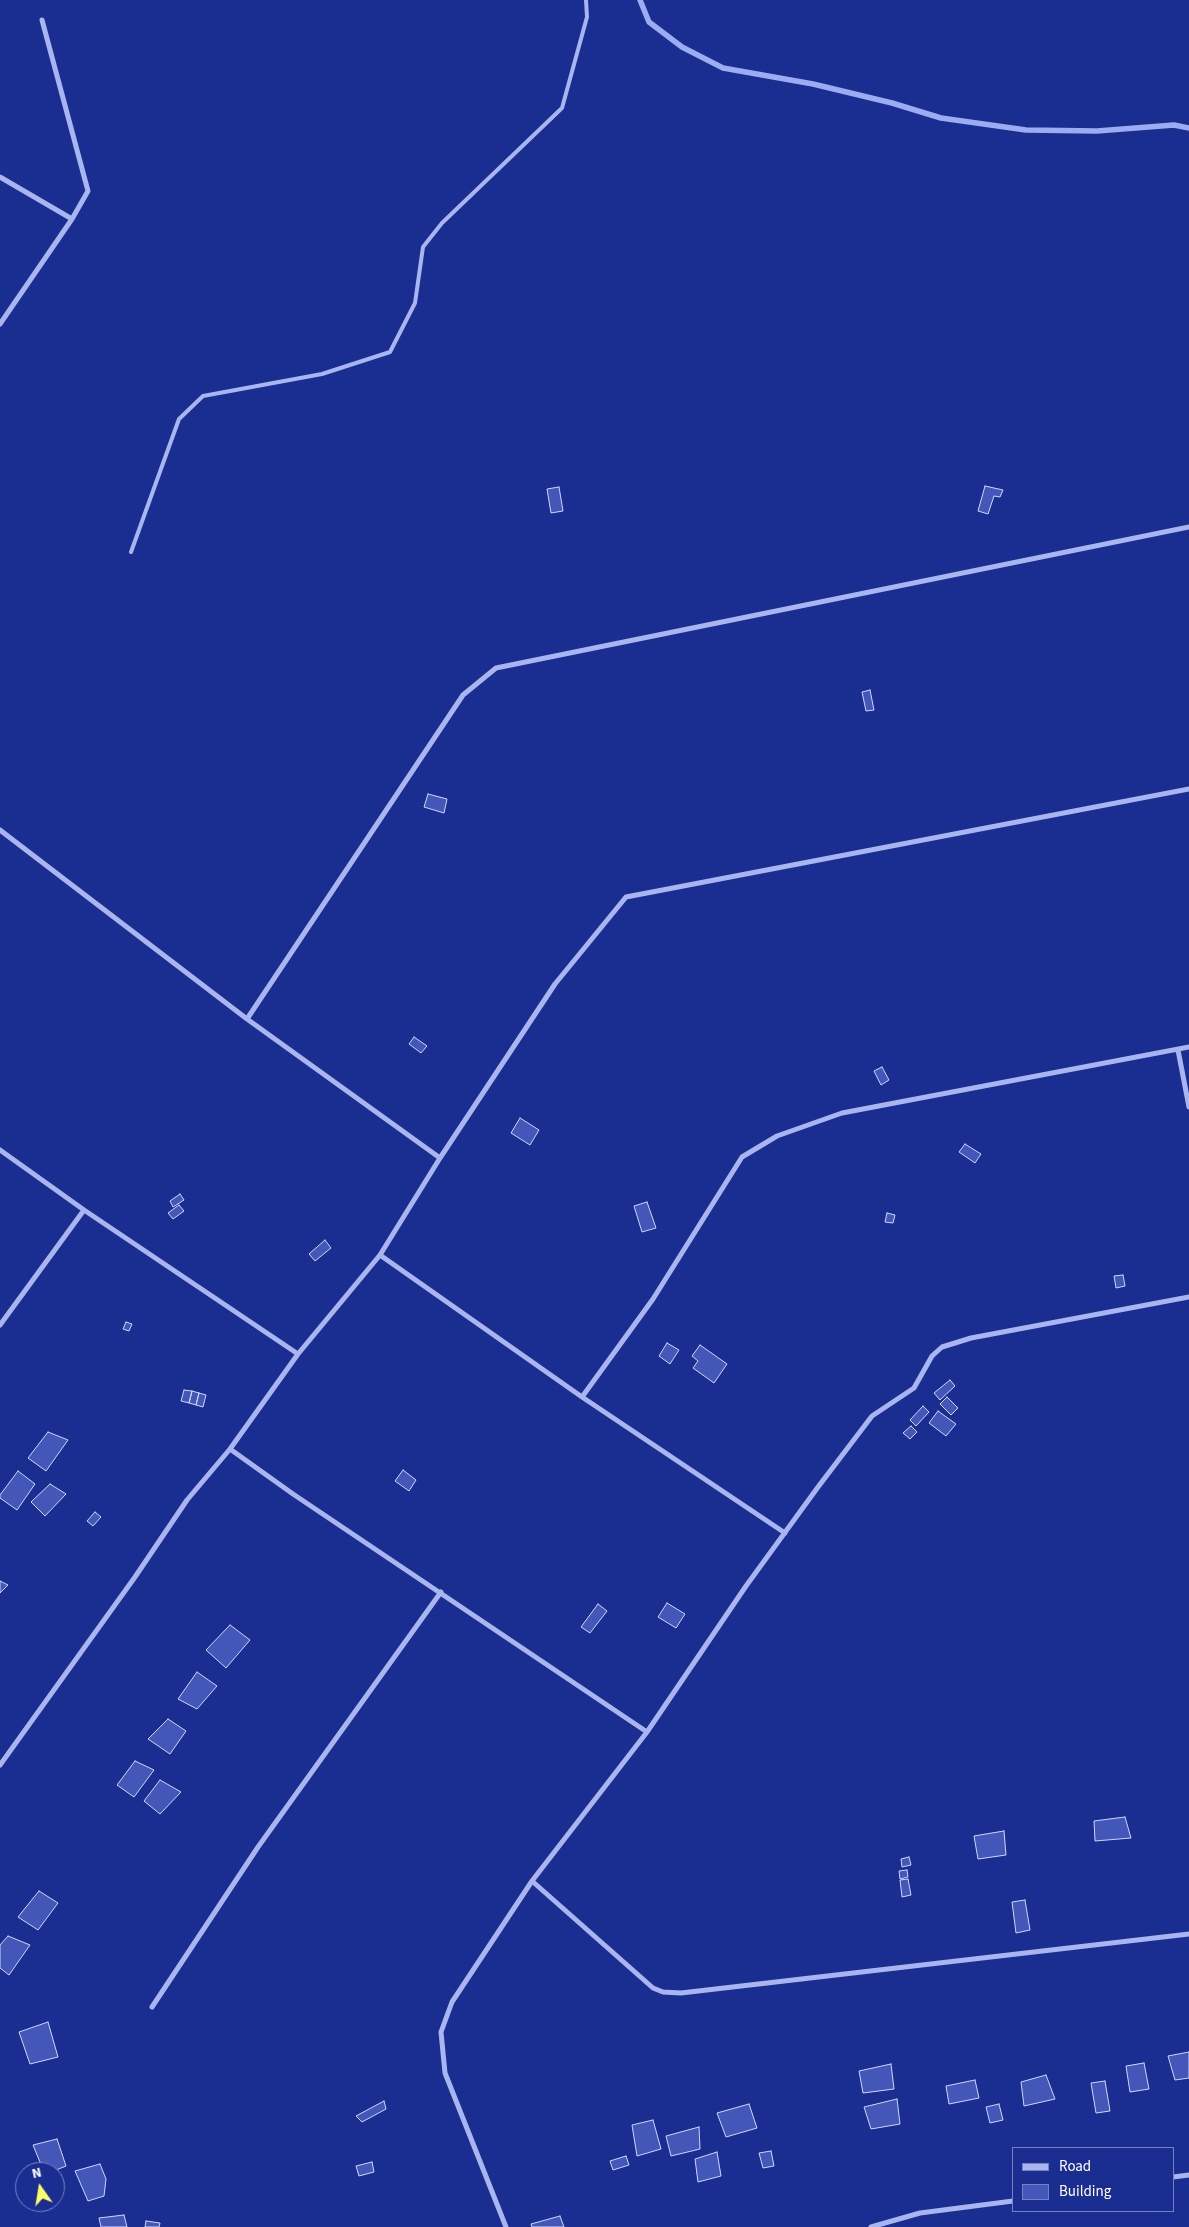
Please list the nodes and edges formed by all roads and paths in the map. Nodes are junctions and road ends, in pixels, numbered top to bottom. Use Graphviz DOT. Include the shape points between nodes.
graph roads {
  1 [pos="586,0"];
  2 [pos="42,20"];
  3 [pos="0,177"];
  4 [pos="72,219"];
  5 [pos="0,324"];
  6 [pos="1189,527"];
  7 [pos="131,552"];
  8 [pos="1189,789"];
  9 [pos="0,830"];
  10 [pos="247,1019"];
  11 [pos="1189,1047"];
  12 [pos="1178,1050"];
  13 [pos="1189,1107"];
  14 [pos="0,1150"];
  15 [pos="440,1158"];
  16 [pos="84,1210"];
  17 [pos="380,1255"];
  18 [pos="1189,1297"];
  19 [pos="0,1325"];
  20 [pos="298,1354"];
  21 [pos="582,1397"];
  22 [pos="230,1449"];
  23 [pos="785,1533"];
  24 [pos="441,1592"];
  25 [pos="648,1732"];
  26 [pos="0,1765"];
  27 [pos="532,1881"];
  28 [pos="1189,1934"];
  29 [pos="152,2007"];
  30 [pos="1189,2175"];
  31 [pos="1174,2177"];
  32 [pos="1012,2200"];
  33 [pos="506,2227"];
  34 [pos="871,2227"];
  1 -- 7 [label="lane" via="587,17 562,108 442,223 423,247 415,303 390,352 322,374 203,396 179,419"];
  2 -- 4 [label="street" via="88,191"];
  3 -- 4 [label="street"];
  4 -- 5 [label="street"];
  6 -- 10 [label="street" via="496,668 463,695"];
  8 -- 15 [label="street" via="626,897 555,984"];
  9 -- 10 [label="street"];
  10 -- 15 [label="street"];
  11 -- 12 [label="street"];
  12 -- 13 [label="street"];
  12 -- 21 [label="street" via="842,1113 777,1136 742,1157 653,1299"];
  14 -- 16 [label="street"];
  15 -- 17 [label="street"];
  16 -- 19 [label="street"];
  16 -- 20 [label="street"];
  17 -- 20 [label="street"];
  17 -- 21 [label="street"];
  18 -- 23 [label="street" via="971,1338 942,1347 932,1356 914,1388 872,1416"];
  20 -- 22 [label="street"];
  21 -- 23 [label="street"];
  22 -- 24 [label="street"];
  22 -- 26 [label="street" via="187,1500"];
  23 -- 25 [label="street"];
  24 -- 25 [label="street"];
  24 -- 29 [label="street" via="258,1847"];
  25 -- 27 [label="street"];
  27 -- 28 [label="street" via="653,1988 663,1992 681,1993"];
  27 -- 33 [label="street" via="452,2002 441,2032 445,2073"];
  30 -- 31 [label="street"];
  32 -- 34 [label="street" via="920,2213"];
}
